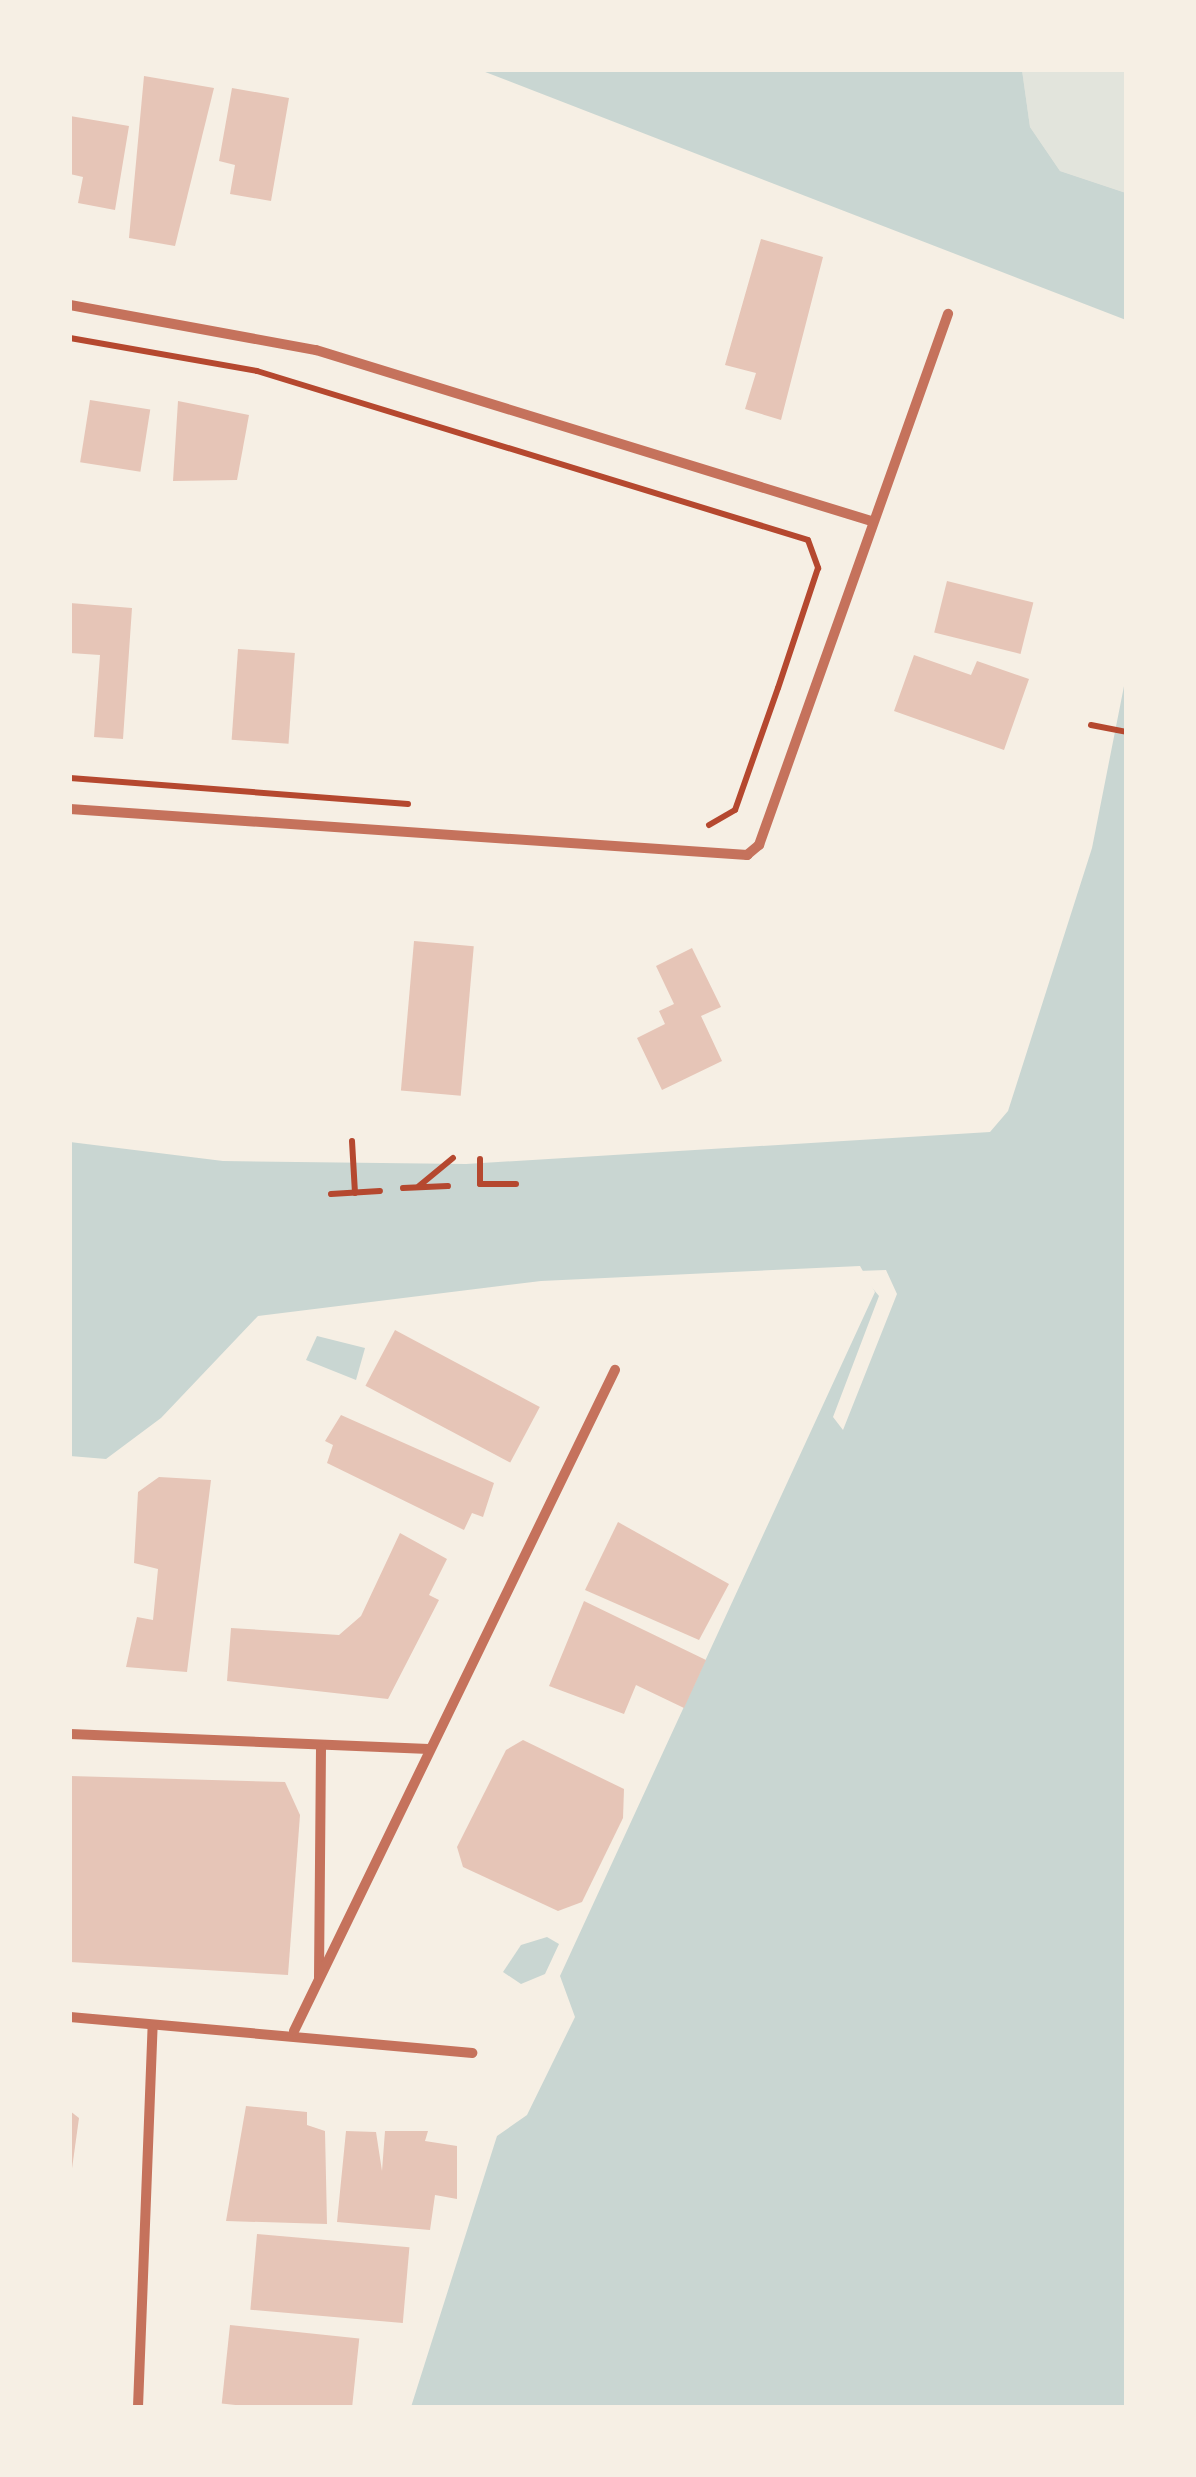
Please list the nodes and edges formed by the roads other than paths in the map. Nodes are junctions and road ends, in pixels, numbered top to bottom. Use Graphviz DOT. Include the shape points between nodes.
graph roads {
  1 [pos="70,305"];
  2 [pos="948,314"];
  3 [pos="872,521"];
  4 [pos="70,809"];
  5 [pos="615,1370"];
  6 [pos="70,1734"];
  7 [pos="320,1748"];
  8 [pos="429,1749"];
  9 [pos="319,1982"];
  10 [pos="70,2018"];
  11 [pos="152,2026"];
  12 [pos="294,2031"];
  13 [pos="472,2053"];
  14 [pos="138,2407"];
  1 -- 3 [label="street" via="316,350"];
  2 -- 3 [label="street"];
  3 -- 4 [label="street" via="759,845 747,855"];
  5 -- 8 [label="street"];
  6 -- 7 [label="street"];
  7 -- 8 [label="street"];
  7 -- 9 [label="street"];
  8 -- 9 [label="street"];
  9 -- 12 [label="street"];
  10 -- 11 [label="street"];
  11 -- 12 [label="street"];
  11 -- 14 [label="street"];
  12 -- 13 [label="street"];
}
